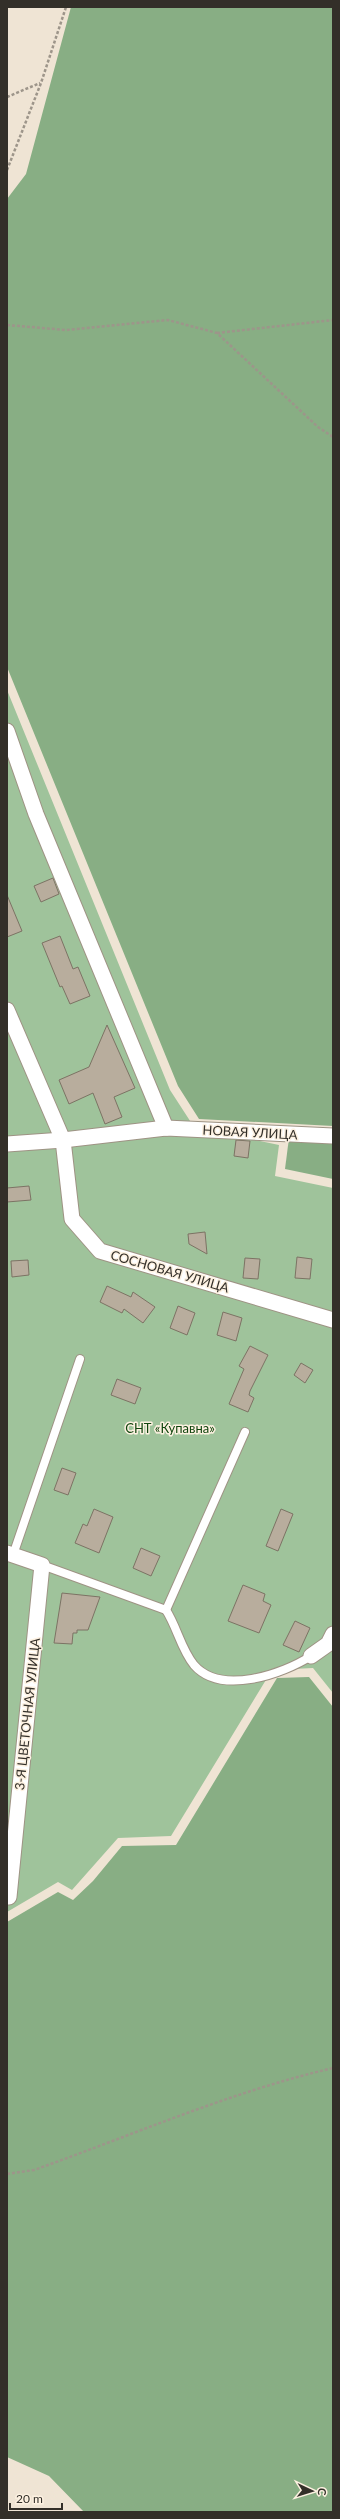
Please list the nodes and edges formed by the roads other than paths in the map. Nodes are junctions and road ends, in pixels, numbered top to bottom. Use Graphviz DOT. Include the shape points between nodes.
graph roads {
  1 [pos="7,731"];
  2 [pos="7,1010"];
  3 [pos="166,1128"];
  4 [pos="333,1136"];
  5 [pos="64,1140"];
  6 [pos="7,1144"];
  7 [pos="333,1320"];
  8 [pos="80,1359"];
  9 [pos="245,1432"];
  10 [pos="10,1554"];
  11 [pos="42,1565"];
  12 [pos="166,1610"];
  13 [pos="333,1634"];
  14 [pos="311,1656"];
  15 [pos="7,1897"];
  1 -- 3 [label="street" via="36,814"];
  2 -- 5 [label="street, СОСНОВАЯ УЛИЦА"];
  3 -- 4 [label="street, НОВАЯ УЛИЦА"];
  3 -- 5 [label="street, НОВАЯ УЛИЦА"];
  5 -- 6 [label="street, НОВАЯ УЛИЦА"];
  5 -- 7 [label="street, СОСНОВАЯ УЛИЦА" via="72,1219 100,1251"];
  8 -- 10 [label="lane"];
  9 -- 12 [label="lane"];
  10 -- 11 [label="street"];
  11 -- 12 [label="lane"];
  11 -- 15 [label="street, 3-Я ЦВЕТОЧНАЯ УЛИЦА"];
  12 -- 14 [label="lane" via="194,1665 205,1674 225,1680 265,1677"];
  13 -- 14 [label="street" via="328,1644"];
}
